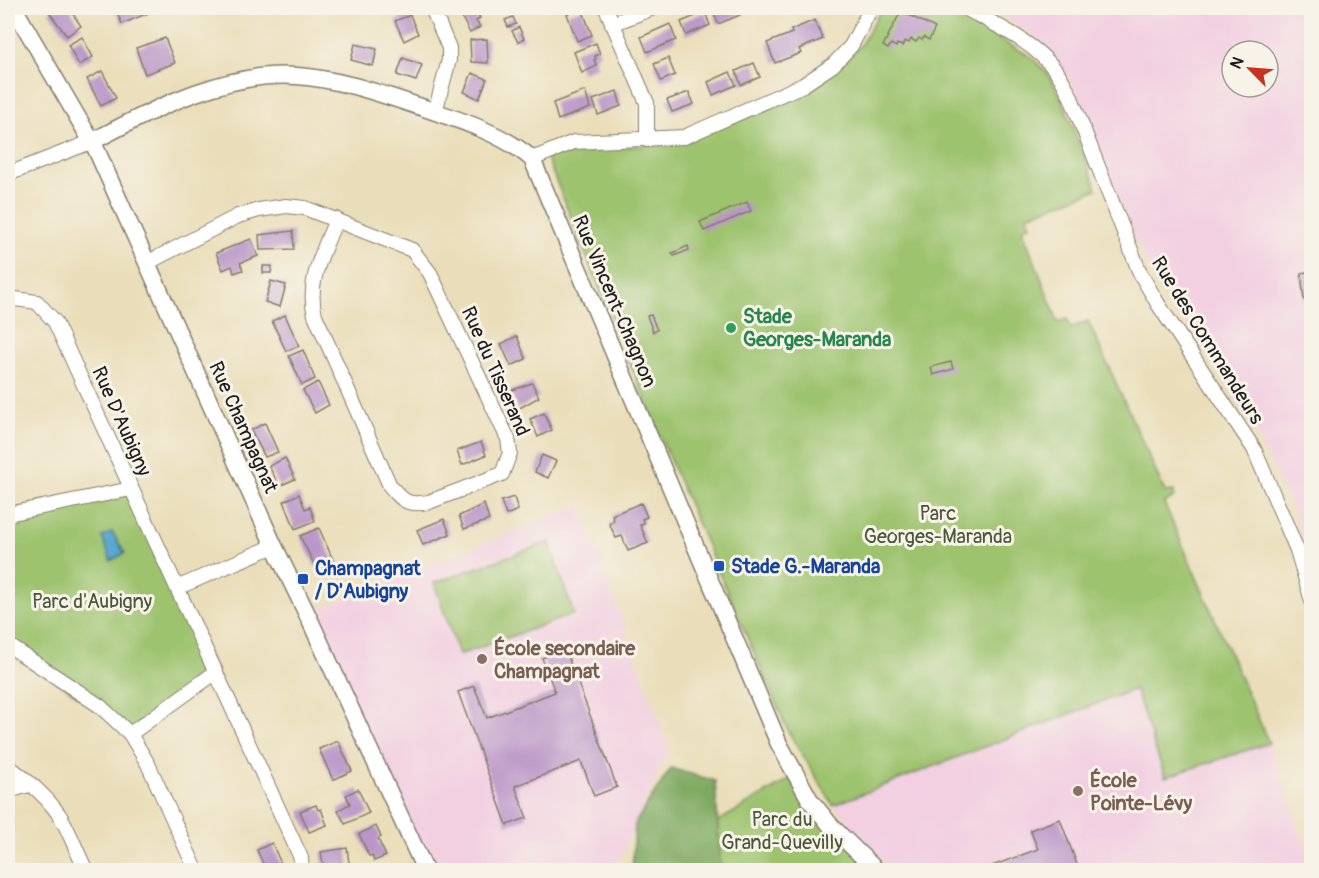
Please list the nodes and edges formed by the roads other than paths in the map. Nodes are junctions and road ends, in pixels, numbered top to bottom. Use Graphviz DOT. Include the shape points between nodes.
graph roads {
  1 [pos="14,8"];
  2 [pos="432,8"];
  3 [pos="606,8"];
  4 [pos="653,8"];
  5 [pos="871,8"];
  6 [pos="965,8"];
  7 [pos="612,24"];
  8 [pos="435,112"];
  9 [pos="647,140"];
  10 [pos="91,141"];
  11 [pos="532,159"];
  12 [pos="8,174"];
  13 [pos="336,219"];
  14 [pos="147,263"];
  15 [pos="8,302"];
  16 [pos="131,489"];
  17 [pos="8,514"];
  18 [pos="274,546"];
  19 [pos="178,587"];
  20 [pos="1311,601"];
  21 [pos="8,646"];
  22 [pos="216,672"];
  23 [pos="130,734"];
  24 [pos="8,766"];
  25 [pos="29,785"];
  26 [pos="8,791"];
  27 [pos="86,870"];
  28 [pos="196,870"];
  29 [pos="302,870"];
  30 [pos="424,870"];
  31 [pos="876,870"];
  1 -- 10 [label="street, Rue Champagnat"];
  2 -- 8 [label="street" via="449,48"];
  3 -- 7 [label="street"];
  4 -- 7 [label="street"];
  5 -- 9 [label="street" via="851,46 833,65 803,85 684,137"];
  6 -- 20 [label="street, Rue des Commandeurs" via="1011,33 1056,71 1070,96 1140,273 1254,448 1297,550"];
  7 -- 9 [label="street" via="646,103"];
  8 -- 10 [label="street" via="327,80 271,76 197,92"];
  8 -- 11 [label="street" via="513,144"];
  9 -- 11 [label="street" via="574,142"];
  10 -- 12 [label="street"];
  10 -- 14 [label="street, Rue Champagnat"];
  11 -- 31 [label="street, Rue Vincent-Chagnon" via="779,744 810,800"];
  13 -- 13 [label="street, Rue du Tisserand" via="313,280 310,299 390,486 406,503 417,504 502,474 510,453 508,439 430,273 412,250"];
  13 -- 14 [label="street, Rue du Tisserand" via="305,208 260,210 238,216"];
  14 -- 18 [label="street, Rue Champagnat"];
  15 -- 16 [label="street, Rue D'Aubigny" via="37,302 56,322"];
  16 -- 17 [label="street"];
  16 -- 19 [label="street, Rue D'Aubigny"];
  18 -- 19 [label="street"];
  18 -- 30 [label="street, Rue Champagnat"];
  19 -- 22 [label="street, Rue D'Aubigny"];
  21 -- 23 [label="street" via="100,706"];
  22 -- 23 [label="street"];
  22 -- 29 [label="street, Rue D'Aubigny" via="301,858"];
  23 -- 28 [label="street" via="148,764"];
  24 -- 25 [label="street"];
  25 -- 26 [label="street"];
  25 -- 27 [label="street" via="44,796 63,821"];
}
